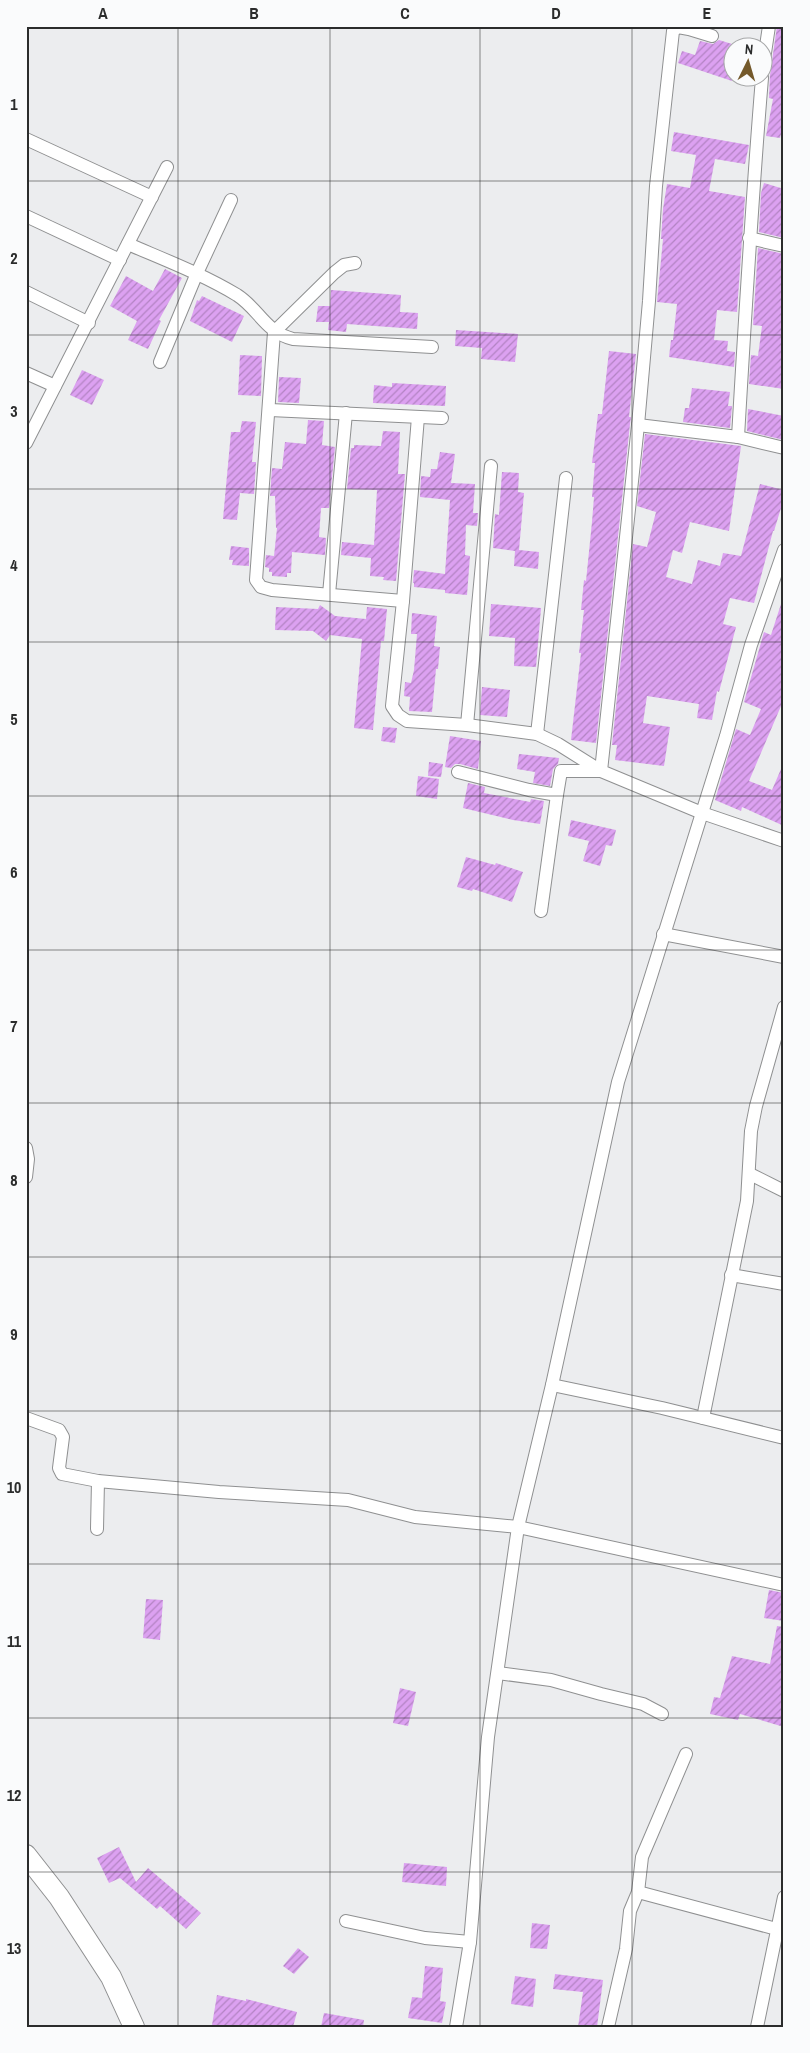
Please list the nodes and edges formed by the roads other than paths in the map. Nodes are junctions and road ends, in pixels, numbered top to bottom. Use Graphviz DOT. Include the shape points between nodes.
graph roads {
  1 [pos="712,36"];
  2 [pos="761,88"];
  3 [pos="26,138"];
  4 [pos="167,167"];
  5 [pos="152,197"];
  6 [pos="231,200"];
  7 [pos="26,216"];
  8 [pos="749,238"];
  9 [pos="128,244"];
  10 [pos="784,246"];
  11 [pos="120,260"];
  12 [pos="355,263"];
  13 [pos="197,273"];
  14 [pos="26,292"];
  15 [pos="89,323"];
  16 [pos="271,329"];
  17 [pos="432,347"];
  18 [pos="160,362"];
  19 [pos="26,373"];
  20 [pos="55,386"];
  21 [pos="270,410"];
  22 [pos="346,413"];
  23 [pos="418,417"];
  24 [pos="442,418"];
  25 [pos="638,425"];
  26 [pos="738,438"];
  27 [pos="26,443"];
  28 [pos="784,448"];
  29 [pos="491,466"];
  30 [pos="566,478"];
  31 [pos="784,550"];
  32 [pos="329,594"];
  33 [pos="403,600"];
  34 [pos="467,725"];
  35 [pos="537,734"];
  36 [pos="601,771"];
  37 [pos="458,772"];
  38 [pos="557,795"];
  39 [pos="702,813"];
  40 [pos="784,841"];
  41 [pos="540,911"];
  42 [pos="663,934"];
  43 [pos="784,956"];
  44 [pos="784,1007"];
  45 [pos="778,1051"];
  46 [pos="26,1148"];
  47 [pos="750,1174"];
  48 [pos="26,1177"];
  49 [pos="784,1191"];
  50 [pos="731,1275"];
  51 [pos="784,1284"];
  52 [pos="552,1386"];
  53 [pos="26,1418"];
  54 [pos="702,1418"];
  55 [pos="784,1438"];
  56 [pos="98,1480"];
  57 [pos="518,1527"];
  58 [pos="97,1530"];
  59 [pos="784,1585"];
  60 [pos="498,1673"];
  61 [pos="662,1714"];
  62 [pos="686,1754"];
  63 [pos="26,1856"];
  64 [pos="638,1892"];
  65 [pos="784,1897"];
  66 [pos="346,1921"];
  67 [pos="781,1930"];
  68 [pos="470,1942"];
  69 [pos="134,2027"];
  70 [pos="456,2027"];
  71 [pos="608,2027"];
  72 [pos="757,2027"];
  1 -- 25 [label="street" via="689,28 678,27 673,31 656,186"];
  2 -- 8 [label="street"];
  3 -- 5 [label="street"];
  4 -- 5 [label="street"];
  5 -- 9 [label="street"];
  6 -- 13 [label="street"];
  7 -- 11 [label="street"];
  8 -- 10 [label="street"];
  8 -- 26 [label="street"];
  9 -- 11 [label="street"];
  9 -- 13 [label="street"];
  11 -- 15 [label="street"];
  12 -- 16 [label="street" via="334,272"];
  13 -- 16 [label="street" via="239,296"];
  13 -- 18 [label="street"];
  14 -- 15 [label="street"];
  15 -- 20 [label="street"];
  16 -- 17 [label="street" via="293,339"];
  16 -- 21 [label="street"];
  19 -- 20 [label="street"];
  20 -- 27 [label="street"];
  21 -- 22 [label="street"];
  21 -- 32 [label="street" via="256,580 261,587 272,590"];
  22 -- 23 [label="street"];
  22 -- 32 [label="street"];
  23 -- 24 [label="street"];
  23 -- 33 [label="street"];
  25 -- 26 [label="street"];
  25 -- 36 [label="street"];
  26 -- 28 [label="street"];
  29 -- 34 [label="street"];
  30 -- 35 [label="street"];
  31 -- 39 [label="street" via="751,645"];
  32 -- 33 [label="street"];
  33 -- 34 [label="street" via="392,706 398,716 407,721"];
  34 -- 35 [label="street"];
  35 -- 36 [label="street"];
  36 -- 38 [label="street" via="561,770"];
  36 -- 39 [label="street"];
  37 -- 38 [label="street"];
  38 -- 41 [label="street"];
  39 -- 40 [label="street"];
  39 -- 42 [label="street"];
  42 -- 43 [label="street"];
  42 -- 52 [label="street" via="618,1082"];
  44 -- 45 [label="street"];
  45 -- 47 [label="street" via="756,1106 751,1131"];
  46 -- 48 [label="street"];
  47 -- 49 [label="street"];
  47 -- 50 [label="street"];
  50 -- 51 [label="street"];
  50 -- 54 [label="street"];
  52 -- 54 [label="street"];
  52 -- 57 [label="street"];
  53 -- 56 [label="street" via="61,1433 59,1468 62,1474"];
  54 -- 55 [label="street"];
  56 -- 57 [label="street" via="348,1500 416,1517"];
  56 -- 58 [label="street"];
  57 -- 59 [label="street"];
  57 -- 60 [label="street"];
  60 -- 61 [label="street" via="559,1682 643,1704"];
  60 -- 68 [label="street" via="488,1737"];
  62 -- 64 [label="street" via="642,1857"];
  63 -- 69 [label="main road" via="59,1897 110,1977"];
  64 -- 67 [label="street"];
  64 -- 71 [label="street" via="630,1911 626,1949"];
  65 -- 67 [label="street"];
  66 -- 68 [label="street" via="425,1938"];
  67 -- 72 [label="street"];
  68 -- 70 [label="street"];
}
